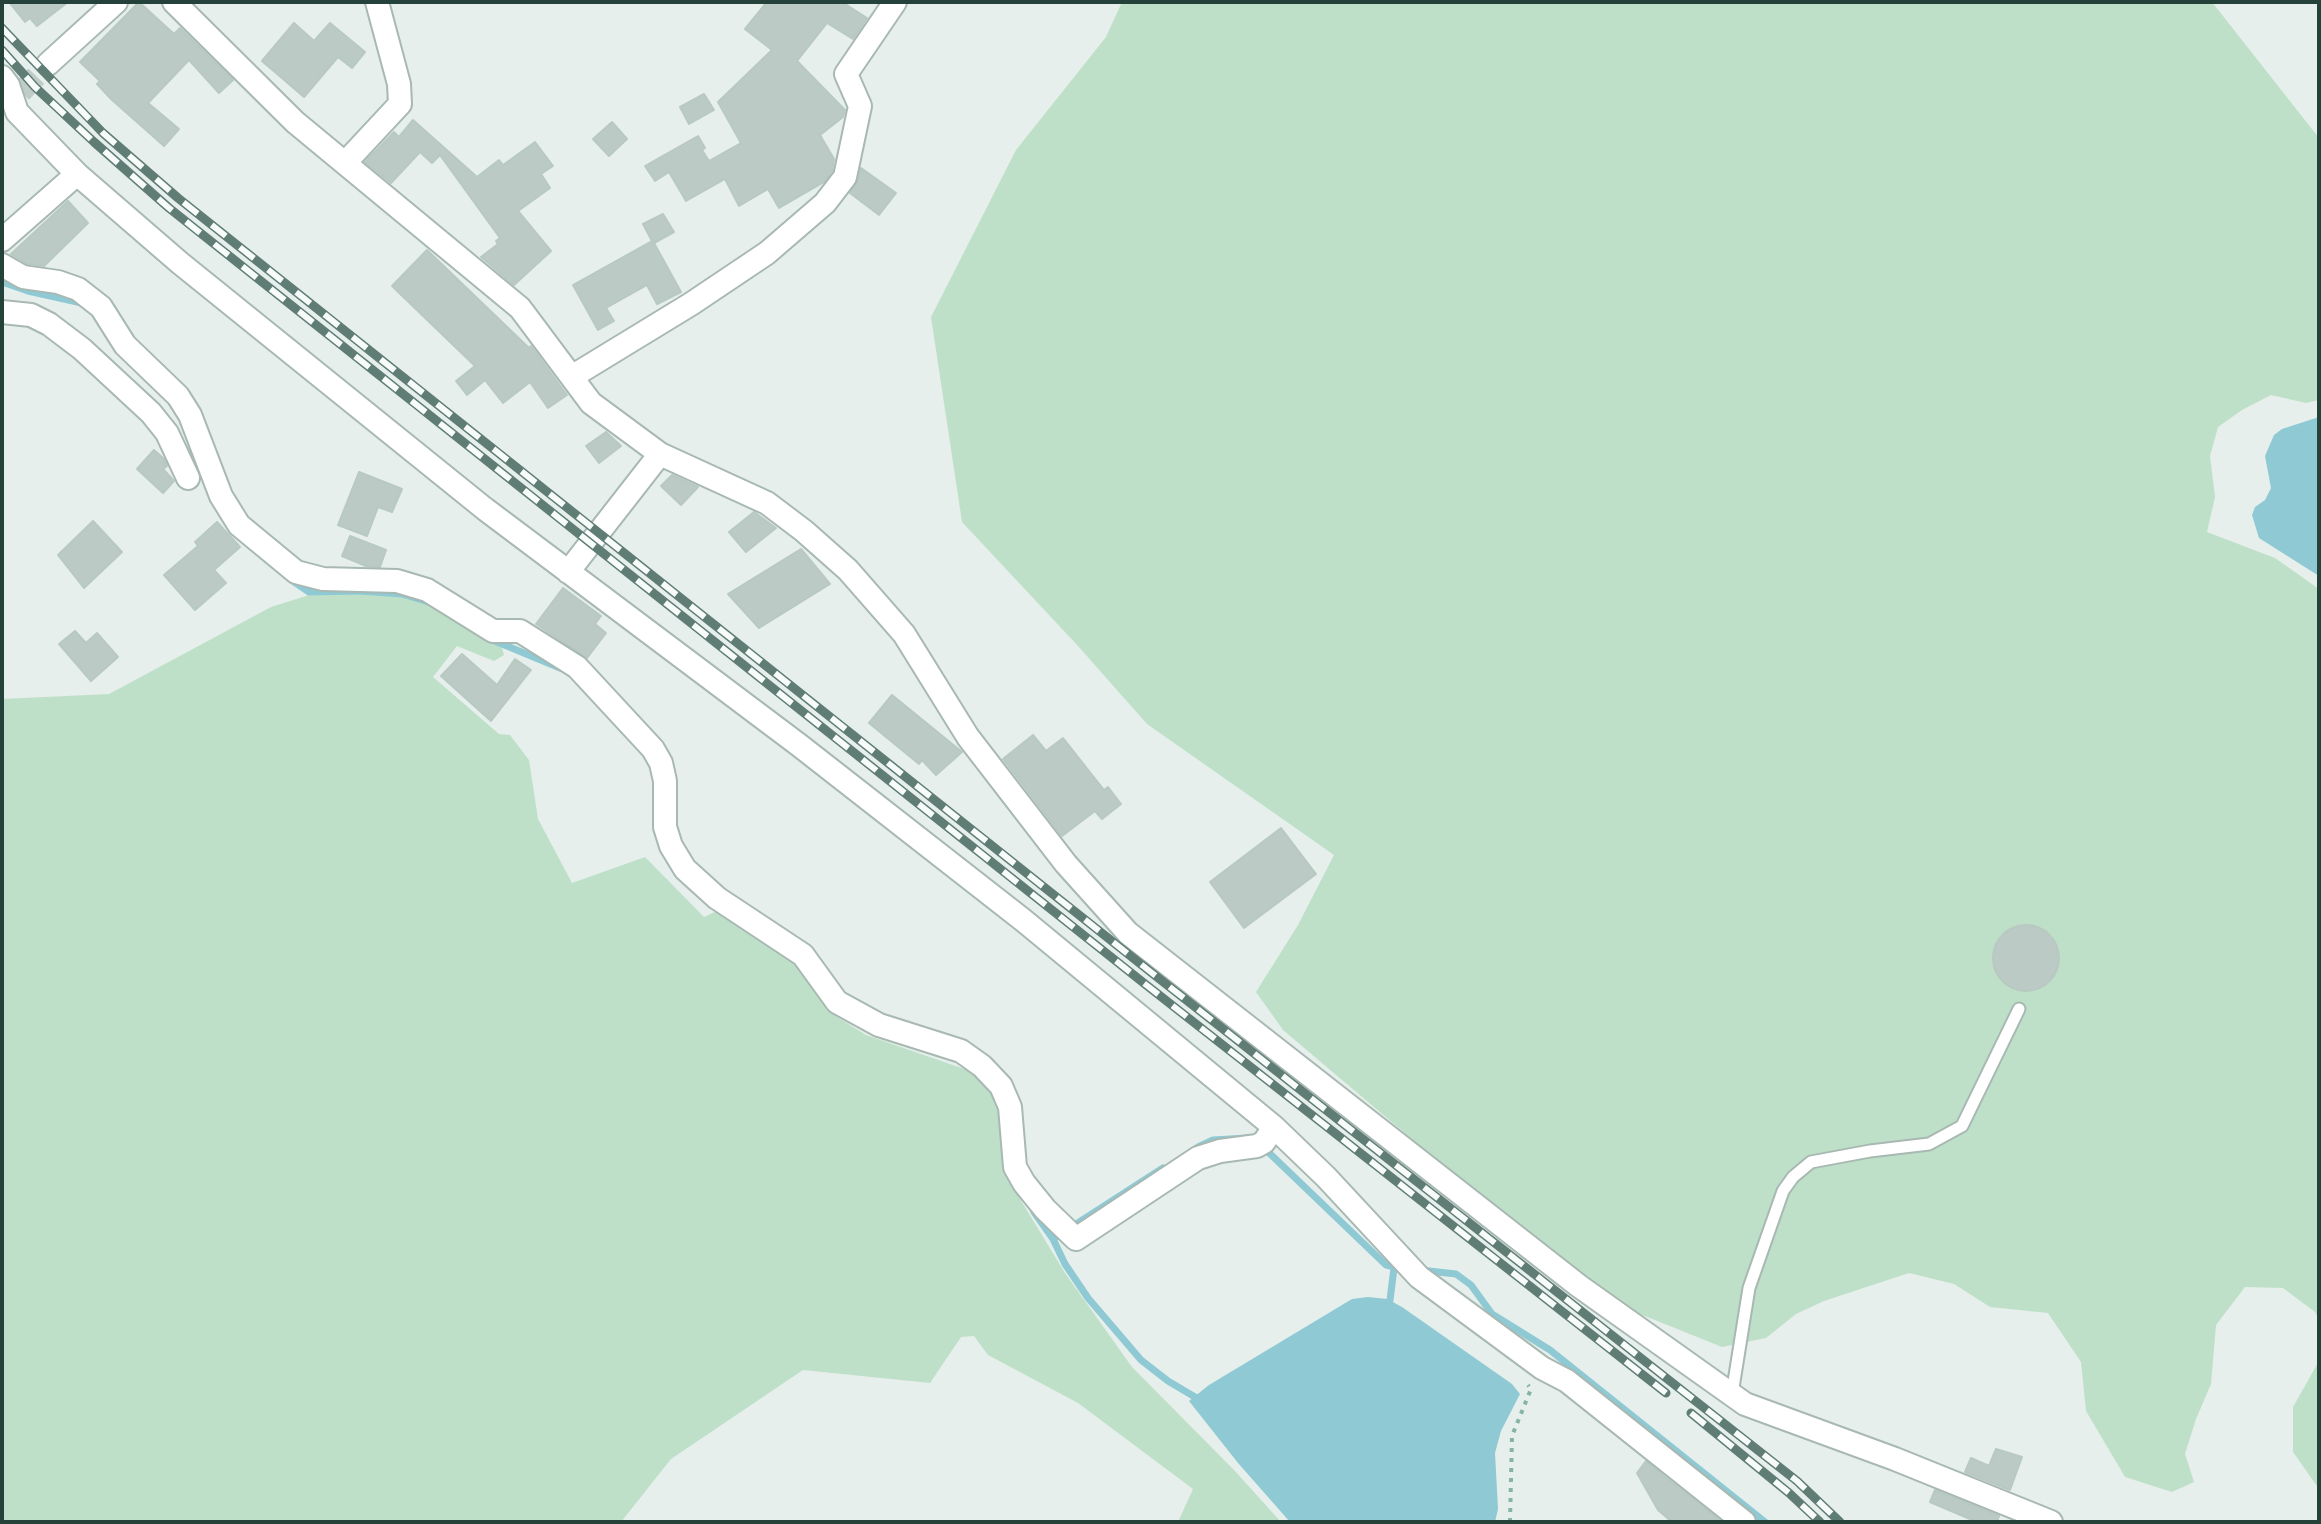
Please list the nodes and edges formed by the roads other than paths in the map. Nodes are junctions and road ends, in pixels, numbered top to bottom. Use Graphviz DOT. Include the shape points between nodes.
graph roads {
  1 [pos="116,2"];
  2 [pos="174,2"];
  3 [pos="377,2"];
  4 [pos="895,2"];
  5 [pos="48,64"];
  6 [pos="2,77"];
  7 [pos="345,163"];
  8 [pos="77,174"];
  9 [pos="2,240"];
  10 [pos="2,265"];
  11 [pos="2,312"];
  12 [pos="573,376"];
  13 [pos="660,454"];
  14 [pos="188,478"];
  15 [pos="568,572"];
  16 [pos="2019,1009"];
  17 [pos="1265,1138"];
  18 [pos="1732,1395"];
  19 [pos="1744,1522"];
  20 [pos="2051,1522"];
  1 -- 5 [label="street"];
  2 -- 7 [label="street" via="295,122"];
  3 -- 7 [label="street" via="400,104"];
  4 -- 12 [label="street" via="846,74 860,106 845,177 825,203 767,253"];
  6 -- 8 [label="street" via="17,95 17,112"];
  7 -- 12 [label="street" via="520,308"];
  8 -- 9 [label="street"];
  8 -- 15 [label="street" via="385,430"];
  10 -- 17 [label="street" via="23,277 78,289 101,307 125,345 178,396 239,525 296,572 323,579 397,581 427,590 493,631 520,631 577,667 657,756 665,781 665,827 685,869 717,898 803,955 837,1002 879,1025 961,1051 982,1066 1001,1086 1010,1107 1015,1167 1076,1239 1198,1158"];
  11 -- 14 [label="street" via="31,315 82,349 151,413 167,433"];
  12 -- 13 [label="street" via="591,403"];
  13 -- 15 [label="street"];
  13 -- 18 [label="street" via="767,503 848,570 904,634 968,737 1066,864 1128,933 1579,1286"];
  15 -- 17 [label="street" via="1023,920"];
  16 -- 18 [label="lane" via="1962,1126 1929,1144 1811,1162 1793,1177 1783,1191 1749,1288"];
  17 -- 19 [label="street" via="1326,1177 1410,1269 1567,1381"];
  18 -- 20 [label="street"];
}
